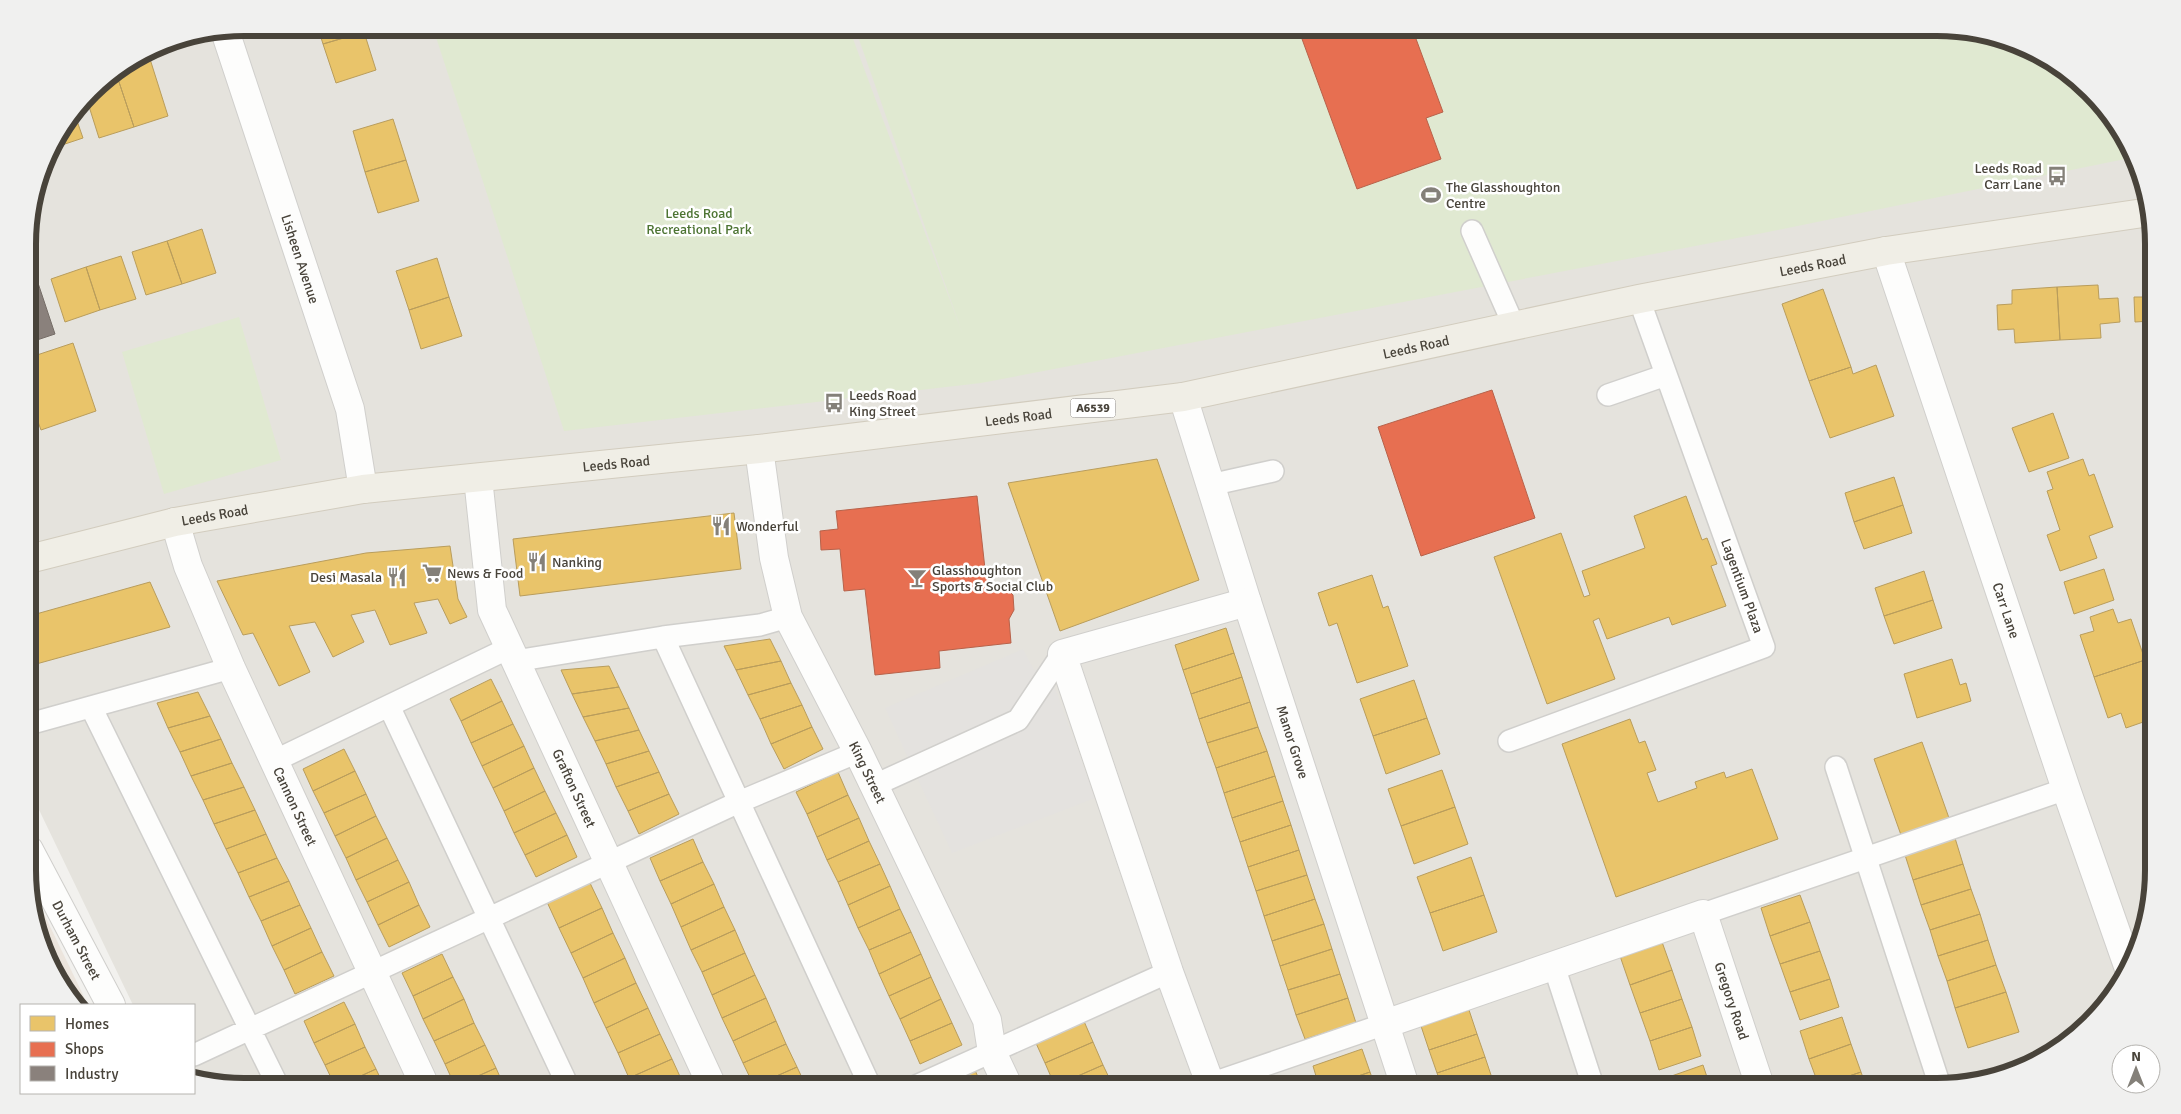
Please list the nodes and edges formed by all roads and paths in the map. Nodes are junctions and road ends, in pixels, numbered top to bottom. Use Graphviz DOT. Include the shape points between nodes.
graph roads {
  1 [pos="227,37"];
  2 [pos="2142,213"];
  3 [pos="1472,231"];
  4 [pos="1886,251"];
  5 [pos="1638,298"];
  6 [pos="1514,326"];
  7 [pos="1666,375"];
  8 [pos="1608,395"];
  9 [pos="1182,398"];
  10 [pos="759,448"];
  11 [pos="1273,470"];
  12 [pos="478,478"];
  13 [pos="1210,485"];
  14 [pos="363,489"];
  15 [pos="175,522"];
  16 [pos="36,557"];
  17 [pos="1247,602"];
  18 [pos="788,617"];
  19 [pos="663,637"];
  20 [pos="512,654"];
  21 [pos="1062,654"];
  22 [pos="231,668"];
  23 [pos="389,706"];
  24 [pos="91,707"];
  25 [pos="36,722"];
  26 [pos="1509,741"];
  27 [pos="858,752"];
  28 [pos="274,762"];
  29 [pos="1836,767"];
  30 [pos="875,785"];
  31 [pos="2066,789"];
  32 [pos="739,802"];
  33 [pos="1866,858"];
  34 [pos="608,862"];
  35 [pos="36,863"];
  36 [pos="1703,914"];
  37 [pos="489,918"];
  38 [pos="2125,958"];
  39 [pos="1554,966"];
  40 [pos="372,972"];
  41 [pos="1169,972"];
  42 [pos="110,1004"];
  43 [pos="1385,1024"];
  44 [pos="249,1029"];
  45 [pos="992,1052"];
  46 [pos="195,1055"];
  47 [pos="274,1078"];
  48 [pos="421,1078"];
  49 [pos="564,1078"];
  50 [pos="708,1078"];
  51 [pos="866,1078"];
  52 [pos="934,1078"];
  53 [pos="1004,1078"];
  54 [pos="1207,1078"];
  55 [pos="1230,1078"];
  56 [pos="1402,1078"];
  57 [pos="1590,1078"];
  58 [pos="1757,1078"];
  59 [pos="1937,1078"];
  1 -- 14 [label="street, Lisheen Avenue" via="350,409"];
  2 -- 4 [label="main road, Leeds Road / A6539"];
  3 -- 6 [label="lane"];
  4 -- 5 [label="main road, Leeds Road / A6539"];
  4 -- 31 [label="street, Carr Lane"];
  5 -- 6 [label="main road, Leeds Road / A6539"];
  5 -- 7 [label="lane, Lagentium Plaza"];
  6 -- 9 [label="main road, Leeds Road / A6539"];
  7 -- 8 [label="lane"];
  7 -- 26 [label="lane, Lagentium Plaza" via="1764,647"];
  9 -- 10 [label="main road, Leeds Road / A6539"];
  9 -- 13 [label="street, Manor Grove"];
  10 -- 12 [label="main road, Leeds Road / A6539"];
  10 -- 18 [label="street, King Street" via="774,558"];
  11 -- 13 [label="lane"];
  12 -- 14 [label="main road, Leeds Road / A6539"];
  12 -- 20 [label="street, Grafton Street" via="492,610"];
  13 -- 17 [label="street, Manor Grove"];
  14 -- 15 [label="main road, Leeds Road / A6539"];
  15 -- 16 [label="main road, Leeds Road / A6539"];
  15 -- 22 [label="street, Cannon Street" via="188,566"];
  17 -- 21 [label="street"];
  17 -- 43 [label="street, Manor Grove"];
  18 -- 19 [label="lane" via="760,625"];
  18 -- 27 [label="street, King Street"];
  19 -- 20 [label="lane"];
  19 -- 32 [label="lane"];
  20 -- 23 [label="lane"];
  20 -- 34 [label="street, Grafton Street"];
  21 -- 30 [label="lane" via="1018,720"];
  21 -- 41 [label="street"];
  22 -- 24 [label="lane"];
  22 -- 28 [label="street, Cannon Street"];
  23 -- 28 [label="lane"];
  23 -- 37 [label="lane"];
  24 -- 25 [label="lane"];
  24 -- 44 [label="lane"];
  27 -- 30 [label="street, King Street"];
  27 -- 32 [label="lane"];
  28 -- 40 [label="street, Cannon Street"];
  29 -- 33 [label="lane"];
  30 -- 45 [label="street, King Street" via="987,1020"];
  31 -- 33 [label="lane"];
  31 -- 38 [label="street, Carr Lane"];
  32 -- 34 [label="lane"];
  32 -- 51 [label="lane"];
  33 -- 36 [label="lane"];
  33 -- 59 [label="lane"];
  34 -- 37 [label="lane"];
  34 -- 50 [label="street, Grafton Street"];
  35 -- 42 [label="street, Durham Street"];
  36 -- 39 [label="street"];
  36 -- 58 [label="street, Gregory Road"];
  37 -- 40 [label="lane"];
  37 -- 49 [label="lane"];
  39 -- 43 [label="street"];
  39 -- 57 [label="lane"];
  40 -- 44 [label="lane"];
  40 -- 48 [label="street, Cannon Street"];
  41 -- 45 [label="lane"];
  41 -- 54 [label="street"];
  43 -- 55 [label="lane"];
  43 -- 56 [label="street, Manor Grove"];
  44 -- 46 [label="lane"];
  44 -- 47 [label="lane"];
  45 -- 52 [label="lane"];
  45 -- 53 [label="street, King Street"];
}
